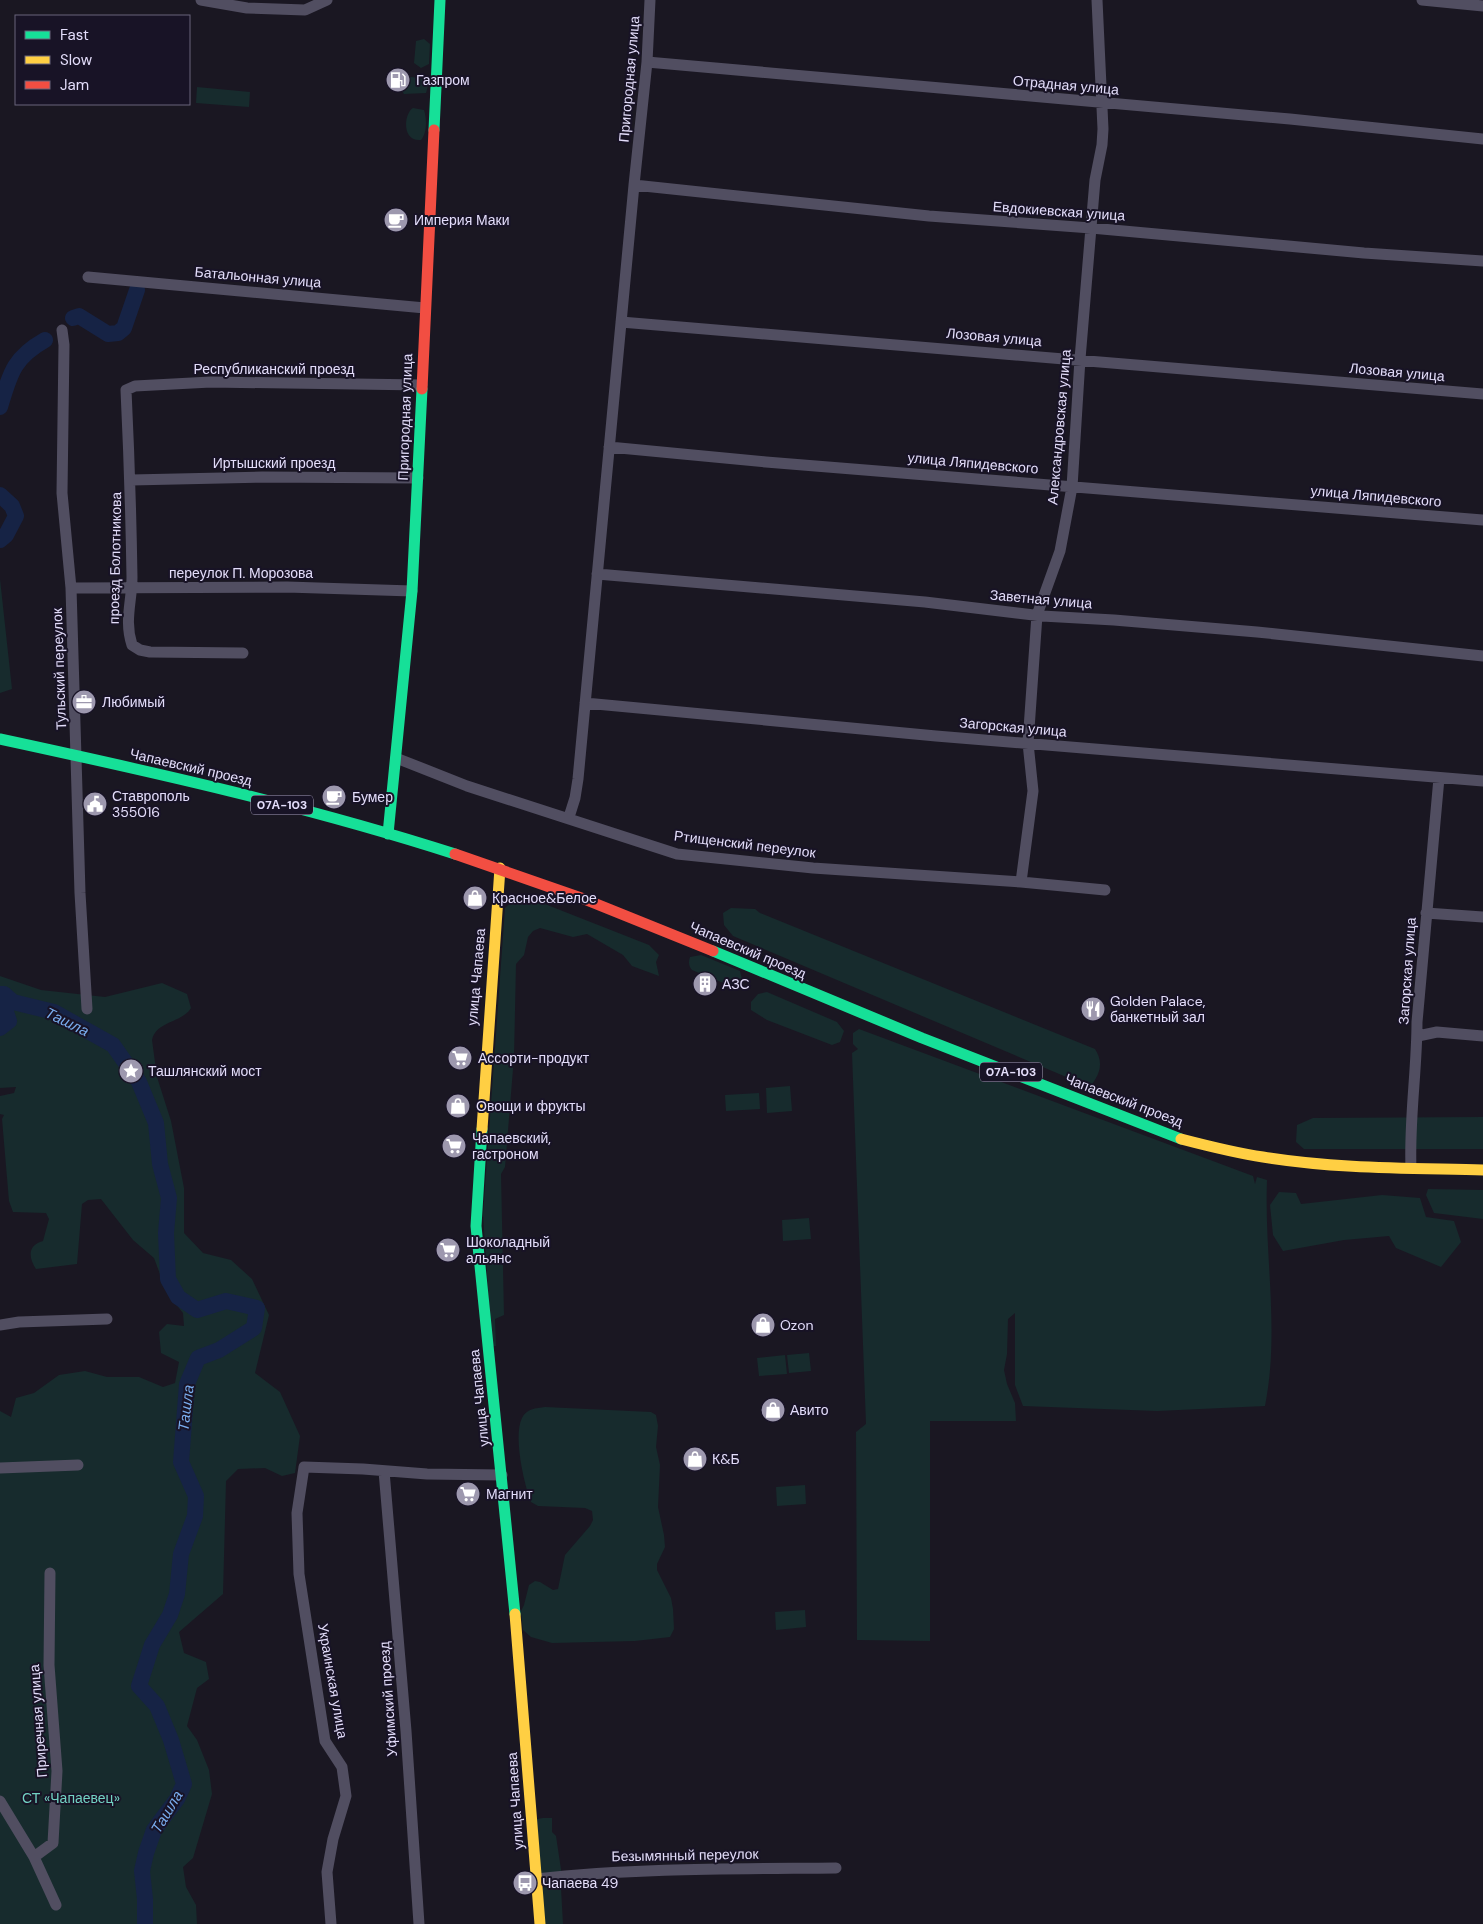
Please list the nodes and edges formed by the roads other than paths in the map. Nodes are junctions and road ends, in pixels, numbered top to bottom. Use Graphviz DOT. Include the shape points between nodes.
graph roads {
  1 [pos="201,0"];
  2 [pos="327,0"];
  3 [pos="440,0"];
  4 [pos="650,0"];
  5 [pos="1097,0"];
  6 [pos="1422,0"];
  7 [pos="1483,6"];
  8 [pos="647,62"];
  9 [pos="1101,102"];
  10 [pos="1483,139"];
  11 [pos="634,185"];
  12 [pos="1091,228"];
  13 [pos="1483,261"];
  14 [pos="88,277"];
  15 [pos="425,308"];
  16 [pos="621,322"];
  17 [pos="62,330"];
  18 [pos="1080,359"];
  19 [pos="422,385"];
  20 [pos="126,390"];
  21 [pos="1483,394"];
  22 [pos="609,447"];
  23 [pos="418,478"];
  24 [pos="131,480"];
  25 [pos="1072,487"];
  26 [pos="1483,520"];
  27 [pos="597,574"];
  28 [pos="132,587"];
  29 [pos="71,588"];
  30 [pos="412,591"];
  31 [pos="1037,615"];
  32 [pos="242,653"];
  33 [pos="1483,656"];
  34 [pos="586,703"];
  35 [pos="0,739"];
  36 [pos="1028,743"];
  37 [pos="76,755"];
  38 [pos="396,758"];
  39 [pos="1439,778"];
  40 [pos="1483,781"];
  41 [pos="569,817"];
  42 [pos="388,834"];
  43 [pos="500,868"];
  44 [pos="1021,882"];
  45 [pos="1105,890"];
  46 [pos="1426,913"];
  47 [pos="1483,917"];
  48 [pos="86,1009"];
  49 [pos="1418,1036"];
  50 [pos="1483,1036"];
  51 [pos="1411,1168"];
  52 [pos="1483,1170"];
  53 [pos="107,1319"];
  54 [pos="0,1325"];
  55 [pos="78,1465"];
  56 [pos="0,1468"];
  57 [pos="384,1471"];
  58 [pos="502,1475"];
  59 [pos="50,1573"];
  60 [pos="0,1801"];
  61 [pos="34,1857"];
  62 [pos="836,1868"];
  63 [pos="536,1879"];
  64 [pos="56,1905"];
  65 [pos="331,1924"];
  66 [pos="419,1924"];
  67 [pos="540,1924"];
  1 -- 2 [label="street" via="248,8 304,10"];
  3 -- 15 [label="street, Пригородная улица"];
  4 -- 8 [label="street, Пригородная улица"];
  5 -- 9 [label="street, Александровская улица"];
  6 -- 7 [label="street"];
  8 -- 9 [label="street, Отрадная улица"];
  8 -- 11 [label="street, Пригородная улица"];
  9 -- 10 [label="street, Отрадная улица"];
  9 -- 12 [label="street, Александровская улица" via="1102,145 1094,180"];
  11 -- 12 [label="street, Евдокиевская улица" via="929,216"];
  11 -- 16 [label="street, Пригородная улица"];
  12 -- 13 [label="street, Евдокиевская улица"];
  12 -- 18 [label="street, Александровская улица"];
  14 -- 15 [label="street, Батальонная улица"];
  15 -- 19 [label="street, Пригородная улица"];
  16 -- 18 [label="street, Лозовая улица"];
  16 -- 22 [label="street, Пригородная улица"];
  17 -- 29 [label="street, Тульский переулок" via="62,493"];
  18 -- 21 [label="street, Лозовая улица"];
  18 -- 25 [label="street, Александровская улица"];
  19 -- 20 [label="street, Республиканский проезд" via="211,382 135,386"];
  19 -- 23 [label="street, Пригородная улица"];
  20 -- 24 [label="street, проезд Болотникова"];
  22 -- 25 [label="street, улица Ляпидевского"];
  22 -- 27 [label="street, Пригородная улица"];
  23 -- 24 [label="street, Иртышский проезд"];
  23 -- 30 [label="street, Пригородная улица"];
  24 -- 28 [label="street, проезд Болотникова"];
  25 -- 26 [label="street, улица Ляпидевского"];
  25 -- 31 [label="street, Александровская улица" via="1060,551"];
  27 -- 31 [label="street, Заветная улица" via="925,602"];
  27 -- 34 [label="street, Пригородная улица"];
  28 -- 29 [label="street, переулок П. Морозова"];
  28 -- 30 [label="street, переулок П. Морозова"];
  28 -- 32 [label="street, проезд Болотникова" via="127,628 132,645 140,650"];
  29 -- 37 [label="street, Тульский переулок"];
  30 -- 38 [label="street, Пригородная улица"];
  31 -- 33 [label="street, Заветная улица"];
  31 -- 36 [label="street, Александровская улица"];
  34 -- 36 [label="street, Загорская улица"];
  34 -- 41 [label="street, Пригородная улица" via="578,779"];
  35 -- 37 [label="street, Чапаевский проезд / 07А-103"];
  36 -- 39 [label="street, Загорская улица"];
  36 -- 44 [label="street, Александровская улица" via="1033,791"];
  37 -- 42 [label="street, Чапаевский проезд / 07А-103" via="245,794"];
  37 -- 48 [label="street, Тульский переулок"];
  38 -- 41 [label="street, Ртищенский переулок" via="467,786"];
  38 -- 42 [label="street, Пригородная улица"];
  39 -- 40 [label="street, Загорская улица"];
  39 -- 46 [label="street, Загорская улица"];
  41 -- 44 [label="street, Ртищенский переулок" via="677,854 813,868"];
  42 -- 43 [label="street, Чапаевский проезд / 07А-103"];
  43 -- 51 [label="street, Чапаевский проезд / 07А-103" via="627,915 836,1003 1181,1139 1271,1159"];
  43 -- 58 [label="street, улица Чапаева" via="486,1033 476,1226"];
  44 -- 45 [label="street, Ртищенский переулок"];
  46 -- 47 [label="street"];
  46 -- 49 [label="street, Загорская улица" via="1416,1022"];
  49 -- 50 [label="street" via="1437,1032"];
  49 -- 51 [label="street, Загорская улица"];
  51 -- 52 [label="street, Чапаевский проезд / 07А-103"];
  53 -- 54 [label="street"];
  55 -- 56 [label="street"];
  57 -- 58 [label="street"];
  57 -- 65 [label="street, Украинская улица" via="304,1467 297,1513 299,1574 326,1742 342,1767 346,1796 333,1839 328,1872"];
  57 -- 66 [label="street, Уфимский проезд"];
  58 -- 63 [label="street, улица Чапаева"];
  59 -- 61 [label="street, Приречная улица" via="48,1665 58,1771 53,1844"];
  60 -- 61 [label="street"];
  61 -- 64 [label="street"];
  62 -- 63 [label="street, Безымянный переулок" via="679,1869"];
  63 -- 67 [label="street, улица Чапаева"];
}
